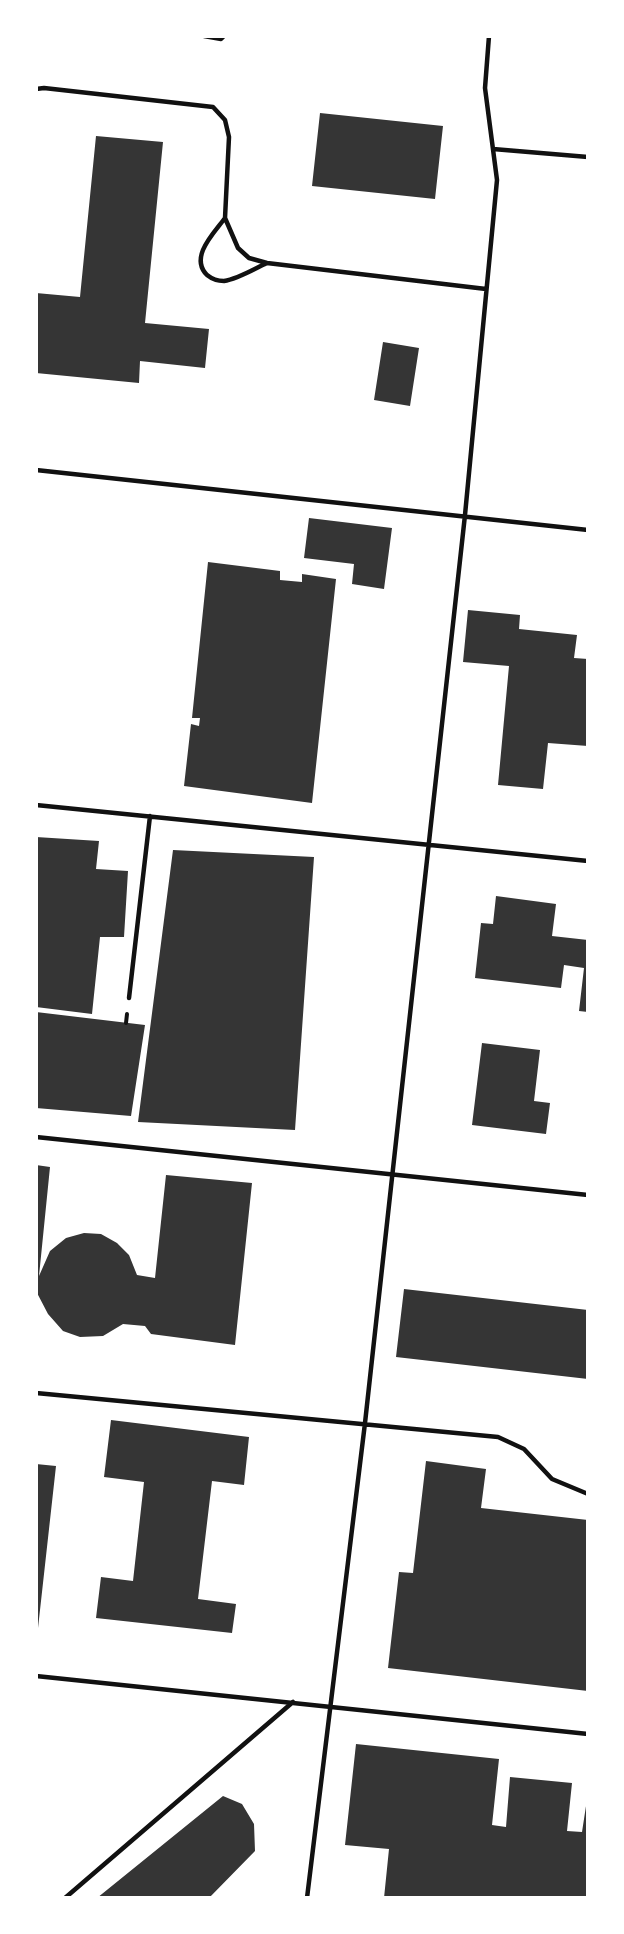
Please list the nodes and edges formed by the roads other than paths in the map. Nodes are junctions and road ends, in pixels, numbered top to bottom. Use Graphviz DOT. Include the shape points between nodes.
graph roads {
  1 [pos="204,36"];
  2 [pos="224,36"];
  3 [pos="489,36"];
  4 [pos="36,89"];
  5 [pos="493,149"];
  6 [pos="588,157"];
  7 [pos="225,218"];
  8 [pos="267,263"];
  9 [pos="486,289"];
  10 [pos="36,470"];
  11 [pos="465,515"];
  12 [pos="588,530"];
  13 [pos="36,805"];
  14 [pos="150,816"];
  15 [pos="428,843"];
  16 [pos="588,861"];
  17 [pos="129,998"];
  18 [pos="36,1137"];
  19 [pos="392,1173"];
  20 [pos="588,1194"];
  21 [pos="36,1393"];
  22 [pos="365,1423"];
  23 [pos="588,1494"];
  24 [pos="36,1676"];
  25 [pos="292,1702"];
  26 [pos="328,1707"];
  27 [pos="588,1734"];
  28 [pos="65,1898"];
  29 [pos="307,1898"];
  1 -- 2 [label="lane"];
  3 -- 5 [label="lane" via="485,88"];
  4 -- 7 [label="lane" via="213,107 225,120 229,137"];
  5 -- 6 [label="lane"];
  5 -- 9 [label="lane" via="496,180"];
  7 -- 8 [label="lane" via="238,248 249,258"];
  7 -- 8 [label="lane" via="201,254 205,273 222,281"];
  8 -- 9 [label="lane"];
  9 -- 11 [label="lane"];
  10 -- 11 [label="lane"];
  11 -- 12 [label="lane"];
  11 -- 15 [label="lane"];
  13 -- 14 [label="lane"];
  14 -- 15 [label="lane"];
  14 -- 17 [label="lane"];
  15 -- 16 [label="lane"];
  15 -- 19 [label="lane"];
  18 -- 19 [label="lane"];
  19 -- 20 [label="lane"];
  19 -- 22 [label="lane"];
  21 -- 22 [label="lane"];
  22 -- 23 [label="lane" via="498,1437 525,1449 552,1479"];
  22 -- 26 [label="lane"];
  24 -- 25 [label="lane"];
  25 -- 26 [label="lane"];
  25 -- 28 [label="lane"];
  26 -- 27 [label="lane"];
  26 -- 29 [label="lane"];
}
